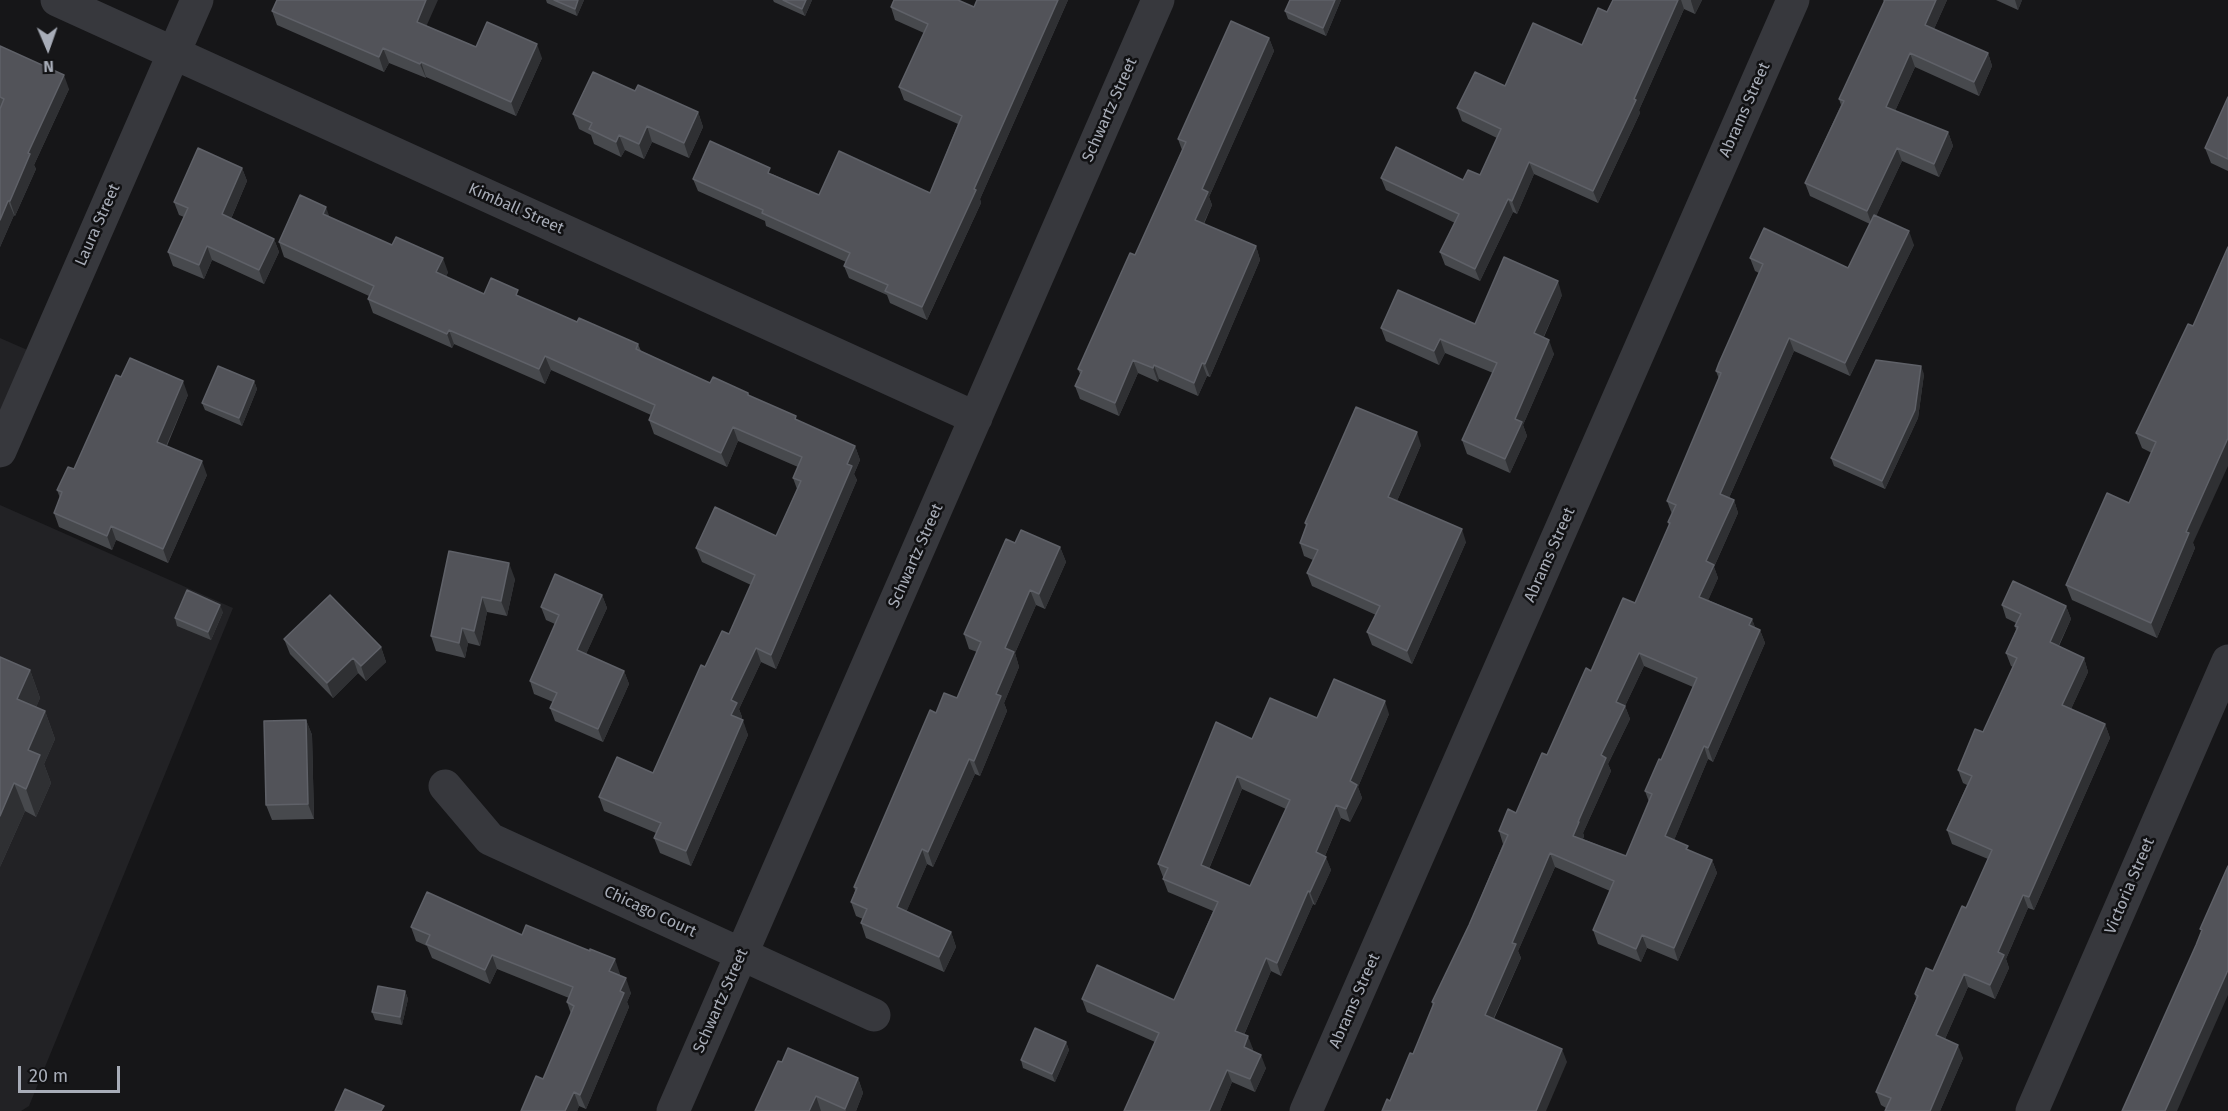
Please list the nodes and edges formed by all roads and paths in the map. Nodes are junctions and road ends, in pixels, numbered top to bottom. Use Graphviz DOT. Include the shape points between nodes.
graph roads {
  1 [pos="57,0"];
  2 [pos="197,0"];
  3 [pos="1158,0"];
  4 [pos="1793,0"];
  5 [pos="174,53"];
  6 [pos="976,418"];
  7 [pos="0,451"];
  8 [pos="2228,661"];
  9 [pos="445,786"];
  10 [pos="741,954"];
  11 [pos="874,1015"];
  12 [pos="673,1111"];
  13 [pos="1306,1111"];
  14 [pos="2032,1111"];
  1 -- 5 [label="street, Kimball Street"];
  2 -- 5 [label="street, Laura Street"];
  3 -- 6 [label="street, Schwartz Street"];
  4 -- 13 [label="street, Abrams Street"];
  5 -- 6 [label="street, Kimball Street"];
  5 -- 7 [label="street, Laura Street"];
  6 -- 10 [label="street, Schwartz Street"];
  8 -- 14 [label="street, Victoria Street"];
  9 -- 10 [label="street, Chicago Court" via="490,839"];
  10 -- 11 [label="street, Chicago Court"];
  10 -- 12 [label="street, Schwartz Street"];
}
